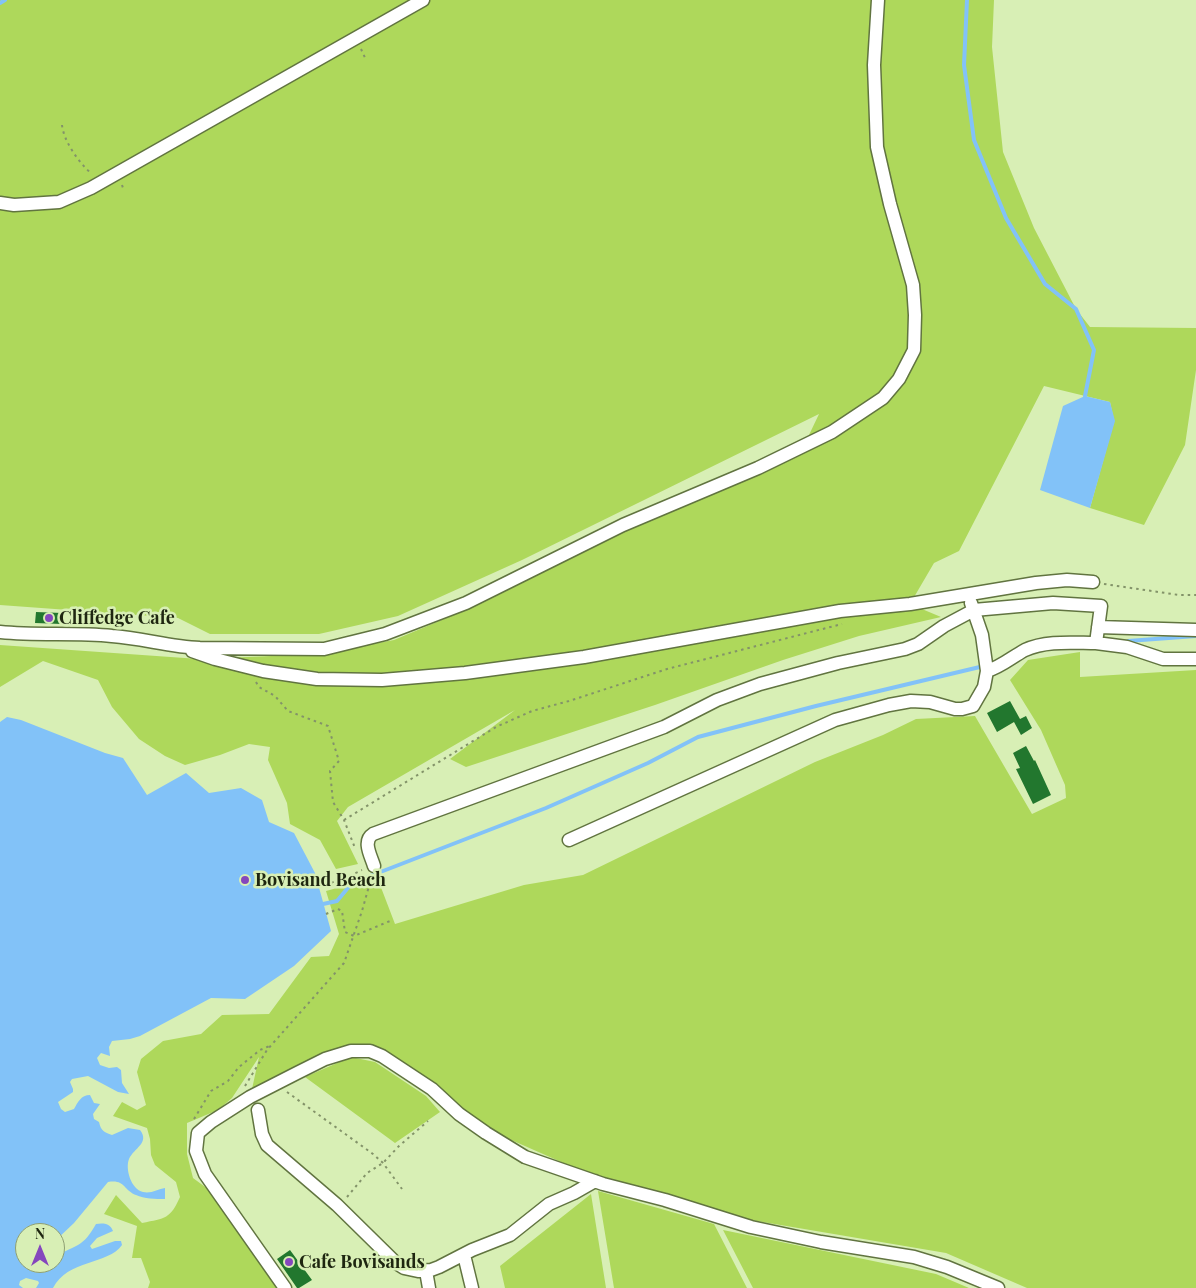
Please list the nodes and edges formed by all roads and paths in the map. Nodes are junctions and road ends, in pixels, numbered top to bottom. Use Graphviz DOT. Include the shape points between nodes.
graph roads {
  1 [pos="423,0"];
  2 [pos="878,0"];
  3 [pos="62,125"];
  4 [pos="101,183"];
  5 [pos="0,203"];
  6 [pos="1092,582"];
  7 [pos="1196,595"];
  8 [pos="965,596"];
  9 [pos="974,610"];
  10 [pos="844,623"];
  11 [pos="1098,627"];
  12 [pos="1196,630"];
  13 [pos="0,632"];
  14 [pos="1096,643"];
  15 [pos="180,647"];
  16 [pos="1196,659"];
  17 [pos="987,671"];
  18 [pos="254,679"];
  19 [pos="344,820"];
  20 [pos="569,840"];
  21 [pos="353,842"];
  22 [pos="368,868"];
  23 [pos="364,875"];
  24 [pos="319,887"];
  25 [pos="326,914"];
  26 [pos="390,921"];
  27 [pos="354,936"];
  28 [pos="274,1044"];
  29 [pos="284,1090"];
  30 [pos="236,1106"];
  31 [pos="258,1110"];
  32 [pos="428,1121"];
  33 [pos="198,1133"];
  34 [pos="383,1163"];
  35 [pos="595,1181"];
  36 [pos="402,1189"];
  37 [pos="336,1203"];
  38 [pos="464,1255"];
  39 [pos="426,1271"];
  40 [pos="285,1288"];
  41 [pos="430,1288"];
  42 [pos="472,1288"];
  43 [pos="998,1288"];
  1 -- 4 [label="street"];
  2 -- 15 [label="street" via="874,65 877,147 913,285 915,314 914,350 899,379 883,398 832,432 758,468 623,525 466,603 385,634 324,648"];
  3 -- 4 [label="path" via="63,133 84,167"];
  4 -- 5 [label="street" via="59,202"];
  6 -- 7 [label="path"];
  6 -- 8 [label="street" via="1036,583"];
  8 -- 9 [label="street"];
  8 -- 15 [label="street" via="840,611 465,674 382,680 317,679 263,671"];
  9 -- 11 [label="street" via="1053,604 1101,606"];
  9 -- 17 [label="street" via="982,635"];
  9 -- 22 [label="street" via="905,649 760,684 717,700 664,727 373,834 368,841"];
  10 -- 19 [label="path" via="667,669 532,711 496,727"];
  11 -- 12 [label="street"];
  11 -- 14 [label="street"];
  13 -- 15 [label="street" via="112,636"];
  14 -- 16 [label="street" via="1127,647 1163,658"];
  14 -- 17 [label="street" via="1051,644 1027,649"];
  17 -- 20 [label="street" via="984,687 969,708 954,709 911,701 835,720"];
  18 -- 19 [label="path" via="288,711 328,726 339,762 330,771 334,802"];
  19 -- 21 [label="path"];
  22 -- 24 [label="path"];
  23 -- 27 [label="path" via="368,886"];
  25 -- 27 [label="path" via="338,909 342,911 344,932"];
  26 -- 27 [label="path"];
  27 -- 28 [label="path" via="344,963"];
  28 -- 30 [label="path" via="245,1085"];
  28 -- 33 [label="path" via="260,1050 228,1081 211,1091 190,1125"];
  29 -- 34 [label="path"];
  30 -- 33 [label="street"];
  30 -- 35 [label="street" via="325,1059 351,1051 370,1051 432,1089 459,1114 525,1157"];
  31 -- 37 [label="street" via="266,1146"];
  32 -- 34 [label="path"];
  33 -- 40 [label="street" via="196,1151 205,1174"];
  34 -- 36 [label="path"];
  34 -- 37 [label="path" via="367,1173 349,1196"];
  35 -- 38 [label="street" via="550,1204 510,1236"];
  35 -- 43 [label="street" via="751,1227 914,1257"];
  37 -- 39 [label="street" via="396,1263"];
  38 -- 39 [label="street"];
  38 -- 42 [label="street"];
  39 -- 41 [label="street"];
}
